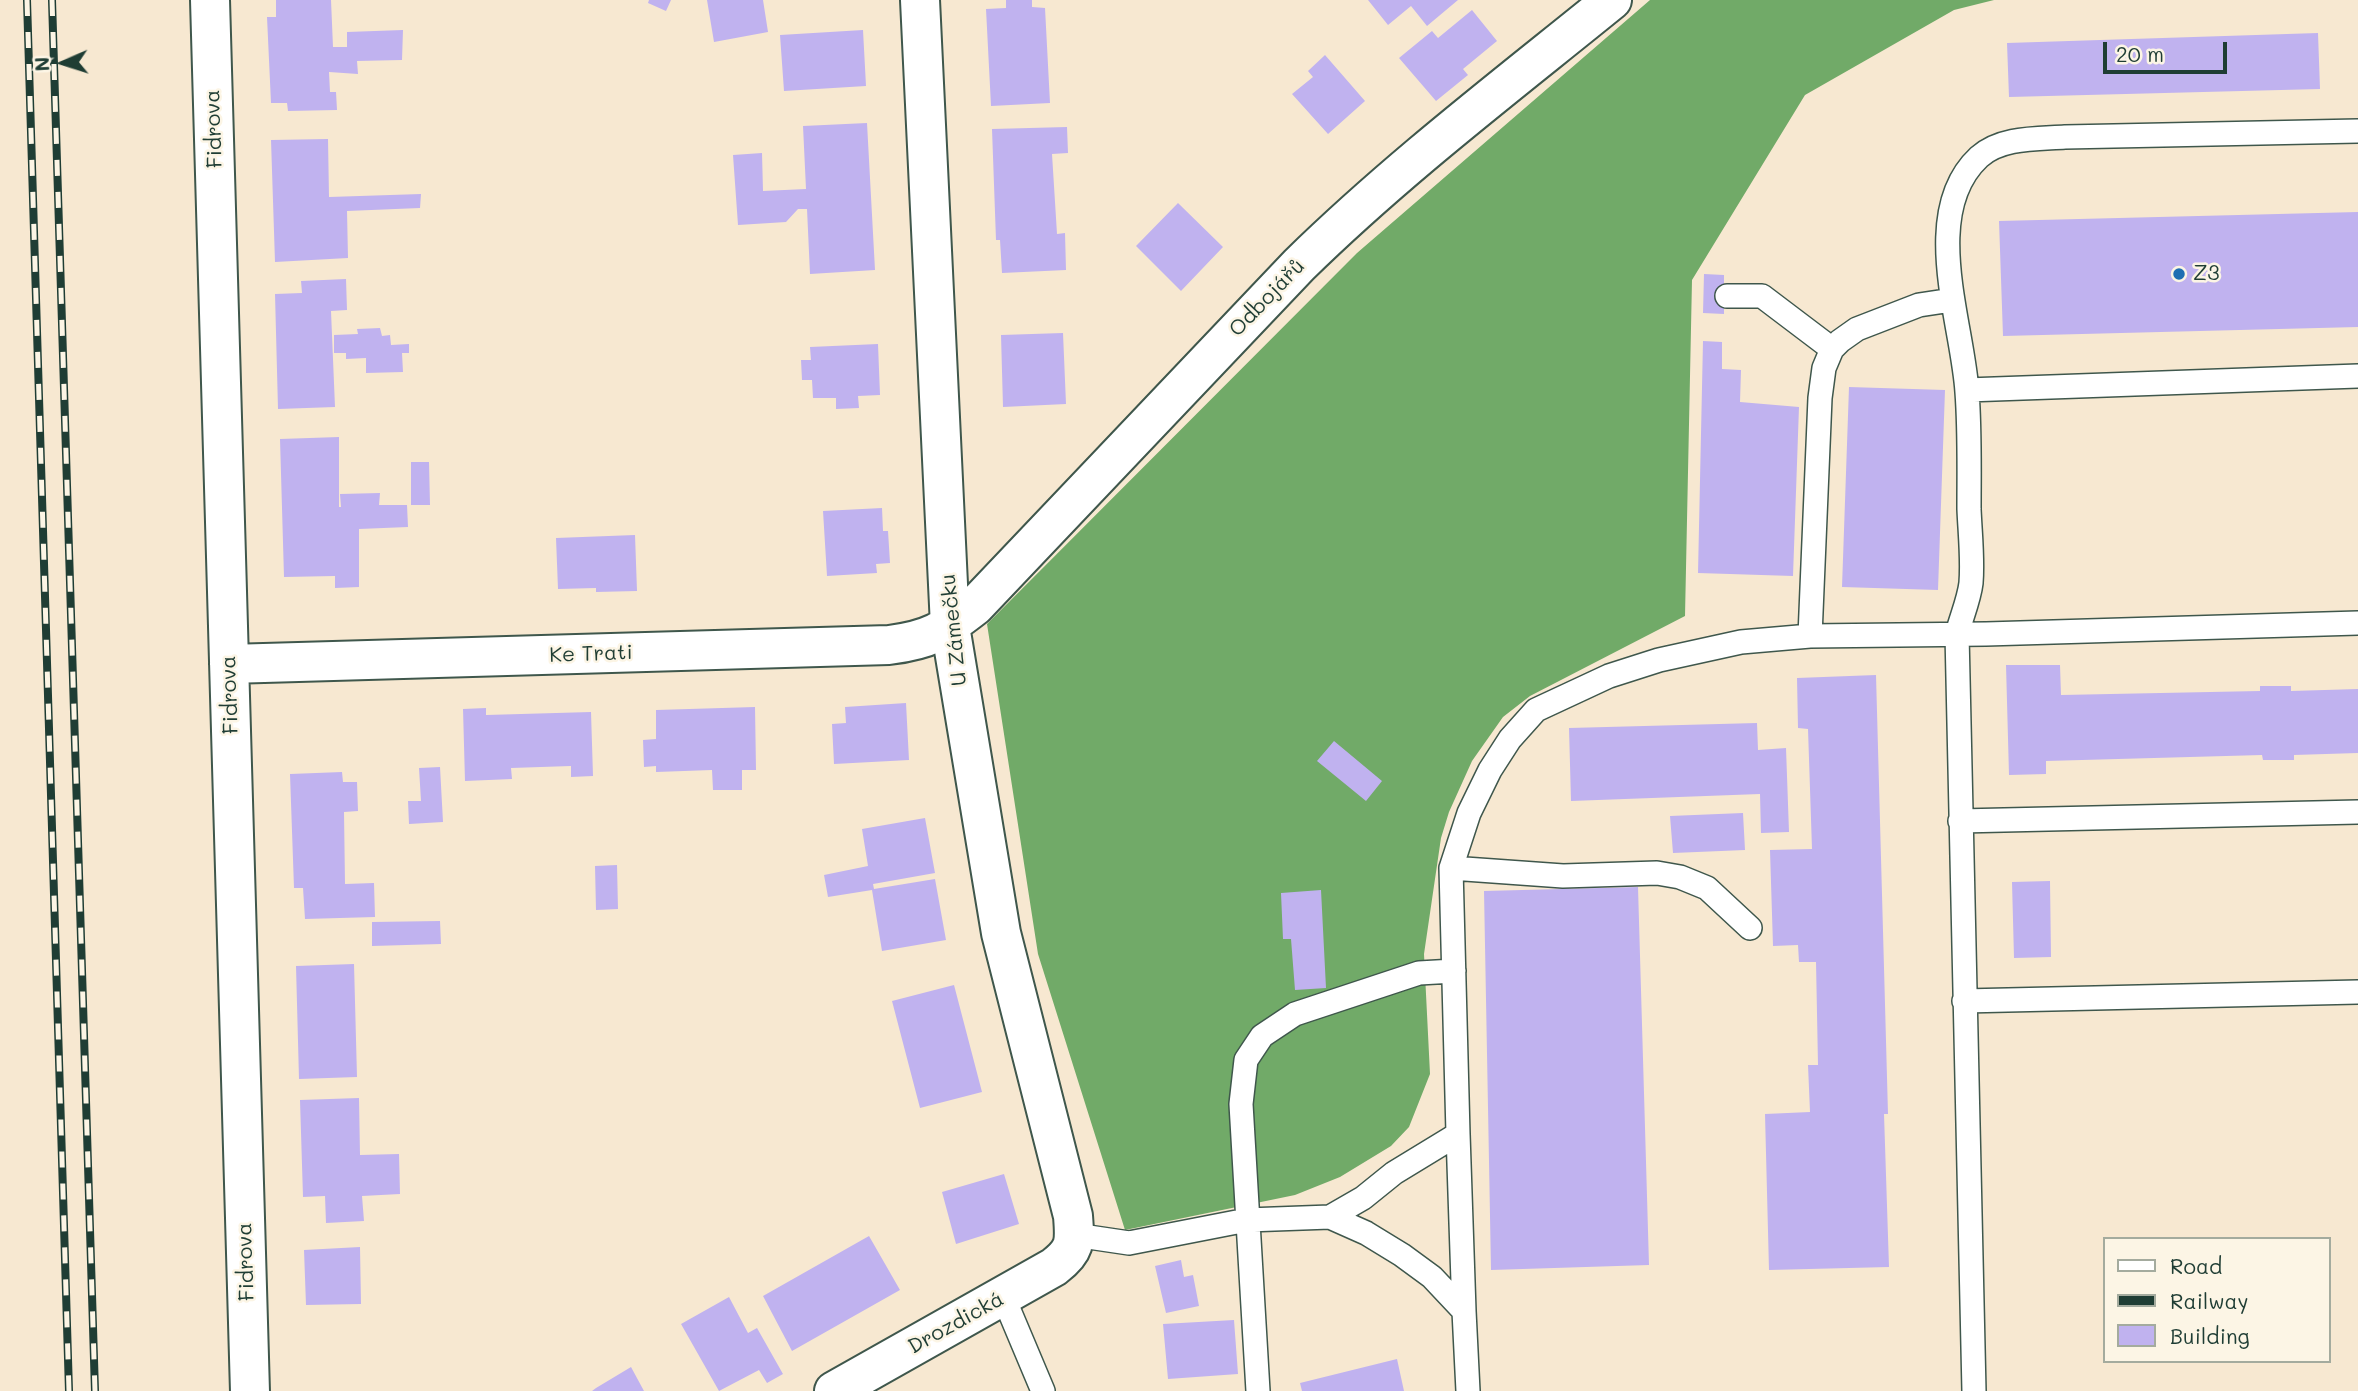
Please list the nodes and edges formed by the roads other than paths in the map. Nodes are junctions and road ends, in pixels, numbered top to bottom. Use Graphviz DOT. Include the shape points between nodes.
graph roads {
  1 [pos="210,0"];
  2 [pos="920,0"];
  3 [pos="1612,0"];
  4 [pos="2358,131"];
  5 [pos="1727,296"];
  6 [pos="1952,300"];
  7 [pos="1832,349"];
  8 [pos="2358,376"];
  9 [pos="1967,390"];
  10 [pos="2358,624"];
  11 [pos="950,626"];
  12 [pos="1957,634"];
  13 [pos="1810,636"];
  14 [pos="229,664"];
  15 [pos="2358,812"];
  16 [pos="1960,821"];
  17 [pos="1451,868"];
  18 [pos="1750,928"];
  19 [pos="1454,971"];
  20 [pos="2358,992"];
  21 [pos="1964,1000"];
  22 [pos="1458,1134"];
  23 [pos="1329,1217"];
  24 [pos="1247,1220"];
  25 [pos="1074,1242"];
  26 [pos="1003,1296"];
  27 [pos="1464,1311"];
  28 [pos="250,1391"];
  29 [pos="834,1391"];
  30 [pos="1043,1391"];
  31 [pos="1258,1391"];
  32 [pos="1468,1391"];
  33 [pos="1974,1391"];
  1 -- 14 [label="street, Fidrova"];
  2 -- 11 [label="street, U Zámečku"];
  3 -- 11 [label="street, Odbojářů" via="1345,220 975,606"];
  4 -- 6 [label="lane" via="2065,137 2002,144 1980,156 1955,198 1947,234"];
  5 -- 7 [label="lane" via="1762,296"];
  6 -- 7 [label="lane" via="1919,305 1857,329"];
  6 -- 9 [label="lane"];
  7 -- 13 [label="lane" via="1819,398"];
  8 -- 9 [label="lane"];
  9 -- 12 [label="lane" via="1971,584"];
  10 -- 12 [label="lane"];
  11 -- 14 [label="street, Ke Trati" via="920,641 889,645"];
  11 -- 25 [label="street, U Zámečku" via="1002,933 1073,1216"];
  12 -- 13 [label="lane"];
  12 -- 16 [label="lane"];
  13 -- 17 [label="lane" via="1741,642 1659,660 1609,676 1536,710 1490,770 1469,813"];
  14 -- 28 [label="street, Fidrova"];
  15 -- 16 [label="lane"];
  16 -- 21 [label="lane"];
  17 -- 18 [label="lane" via="1563,876 1657,873 1680,877 1707,888"];
  17 -- 19 [label="lane"];
  19 -- 22 [label="lane"];
  19 -- 24 [label="lane" via="1419,973 1295,1014 1262,1036 1246,1060 1241,1104"];
  20 -- 21 [label="lane"];
  21 -- 33 [label="lane"];
  22 -- 23 [label="lane"];
  22 -- 27 [label="lane"];
  23 -- 24 [label="lane"];
  23 -- 27 [label="lane" via="1402,1255 1432,1277"];
  24 -- 25 [label="lane" via="1129,1243"];
  24 -- 31 [label="lane"];
  25 -- 26 [label="street, Drozdická" via="1054,1267"];
  26 -- 29 [label="street, Drozdická"];
  26 -- 30 [label="lane"];
  27 -- 32 [label="lane"];
}
